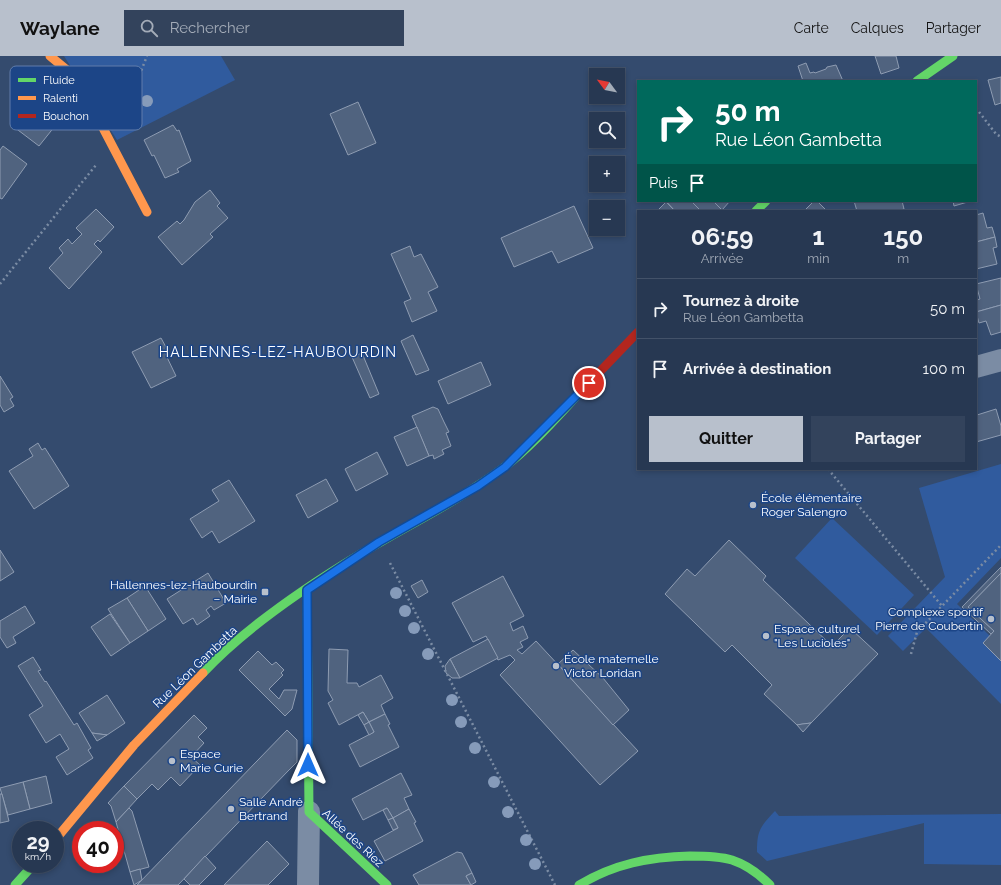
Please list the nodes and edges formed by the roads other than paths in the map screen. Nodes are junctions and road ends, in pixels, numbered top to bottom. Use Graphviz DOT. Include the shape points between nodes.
graph roads {
  1 [pos="50,56"];
  2 [pos="953,56"];
  3 [pos="63,66"];
  4 [pos="918,80"];
  5 [pos="104,130"];
  6 [pos="765,202"];
  7 [pos="757,210"];
  8 [pos="147,212"];
  9 [pos="637,333"];
  10 [pos="1001,360"];
  11 [pos="977,367"];
  12 [pos="307,590"];
  13 [pos="308,812"];
  14 [pos="64,829"];
  15 [pos="25,873"];
  16 [pos="14,885"];
  17 [pos="308,885"];
  18 [pos="387,885"];
  19 [pos="579,885"];
  20 [pos="770,885"];
  1 -- 3 [label="street"];
  2 -- 4 [label="street"];
  5 -- 8 [label="street"];
  6 -- 7 [label="street"];
  9 -- 12 [label="street, Rue Léon Gambetta" via="527,448 505,467 478,486 379,542"];
  10 -- 11 [label="street"];
  12 -- 13 [label="street, Allée des Riez"];
  12 -- 14 [label="street, Rue Léon Gambetta" via="265,619 207,668 120,760"];
  13 -- 17 [label="street"];
  13 -- 18 [label="street, Allée des Riez"];
  15 -- 16 [label="street"];
  19 -- 20 [label="street" via="630,862 654,857 689,856 730,859 748,867"];
}
